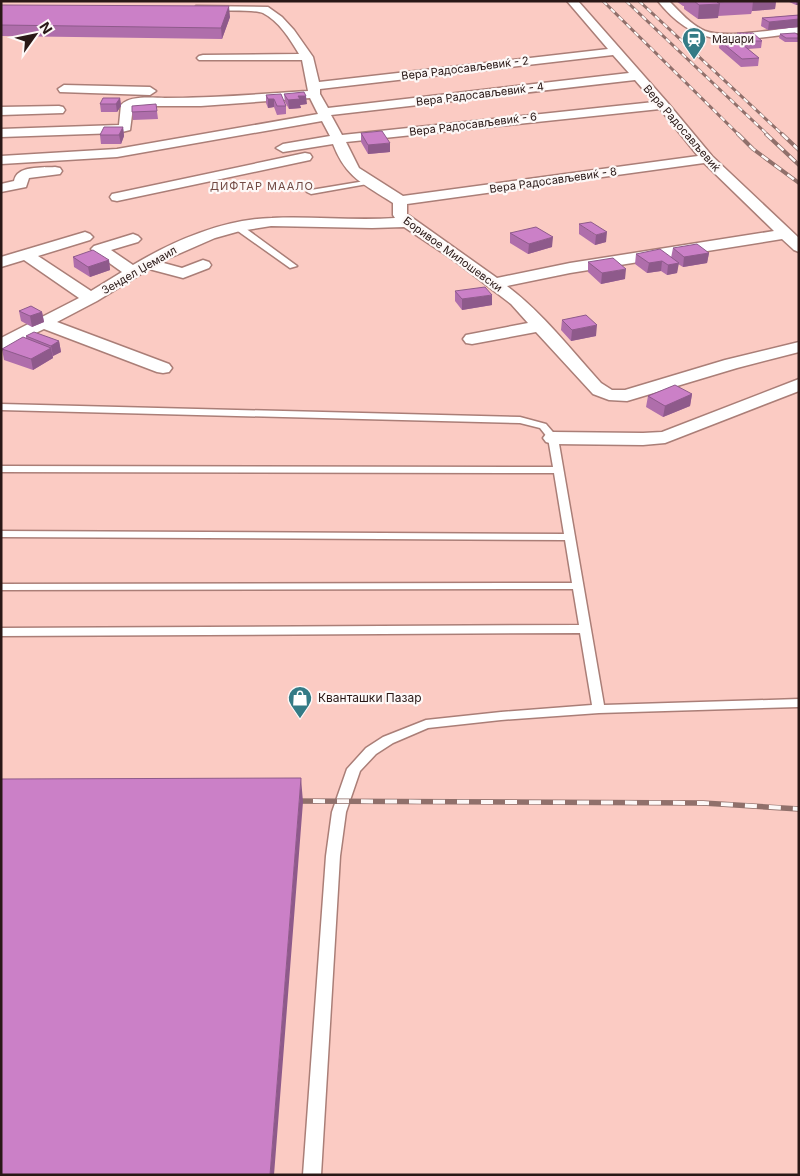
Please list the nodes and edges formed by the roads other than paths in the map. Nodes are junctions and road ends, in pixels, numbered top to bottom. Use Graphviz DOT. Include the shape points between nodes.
graph roads {
  1 [pos="572,1"];
  2 [pos="663,1"];
  3 [pos="187,8"];
  4 [pos="799,30"];
  5 [pos="616,51"];
  6 [pos="307,57"];
  7 [pos="203,58"];
  8 [pos="637,76"];
  9 [pos="64,89"];
  10 [pos="314,90"];
  11 [pos="143,102"];
  12 [pos="201,102"];
  13 [pos="663,104"];
  14 [pos="60,110"];
  15 [pos="1,111"];
  16 [pos="325,114"];
  17 [pos="217,125"];
  18 [pos="1,133"];
  19 [pos="338,139"];
  20 [pos="283,148"];
  21 [pos="315,156"];
  22 [pos="707,159"];
  23 [pos="1,160"];
  24 [pos="116,164"];
  25 [pos="371,182"];
  26 [pos="1,188"];
  27 [pos="311,192"];
  28 [pos="117,197"];
  29 [pos="400,201"];
  30 [pos="406,222"];
  31 [pos="238,227"];
  32 [pos="783,234"];
  33 [pos="86,237"];
  34 [pos="133,239"];
  35 [pos="799,247"];
  36 [pos="25,254"];
  37 [pos="1,262"];
  38 [pos="204,265"];
  39 [pos="293,266"];
  40 [pos="139,267"];
  41 [pos="494,284"];
  42 [pos="91,298"];
  43 [pos="44,323"];
  44 [pos="541,326"];
  45 [pos="472,339"];
  46 [pos="3,341"];
  47 [pos="799,347"];
  48 [pos="163,368"];
  49 [pos="799,384"];
  50 [pos="1,407"];
  51 [pos="553,438"];
  52 [pos="1,469"];
  53 [pos="558,470"];
  54 [pos="1,534"];
  55 [pos="570,537"];
  56 [pos="578,586"];
  57 [pos="1,587"];
  58 [pos="586,629"];
  59 [pos="1,632"];
  60 [pos="799,703"];
  61 [pos="599,709"];
  62 [pos="312,1175"];
  1 -- 5 [label="street, Вера Радосављевиќ"];
  2 -- 4 [label="street" via="696,30 709,35"];
  3 -- 6 [label="street, Боривое Милошевски" via="264,9 290,32"];
  5 -- 8 [label="street, Вера Радосављевиќ"];
  5 -- 10 [label="street, Вера Радосављевиќ - 2"];
  6 -- 7 [label="street"];
  6 -- 10 [label="street, Боривое Милошевски"];
  8 -- 13 [label="street, Вера Радосављевиќ"];
  8 -- 16 [label="street, Вера Радосављевиќ - 4"];
  9 -- 11 [label="street" via="151,90"];
  10 -- 12 [label="street, Вера Радосављевиќ - 2"];
  10 -- 16 [label="street, Боривое Милошевски"];
  11 -- 12 [label="street, Вера Радосављевиќ - 2"];
  11 -- 18 [label="street" via="127,105 125,127 118,129"];
  12 -- 17 [label="street"];
  13 -- 19 [label="street, Вера Радосављевиќ - 6"];
  13 -- 22 [label="street, Вера Радосављевиќ"];
  14 -- 15 [label="street"];
  16 -- 17 [label="street, Вера Радосављевиќ - 4"];
  16 -- 19 [label="street, Боривое Милошевски"];
  17 -- 23 [label="street, Вера Радосављевиќ - 4" via="117,153"];
  19 -- 20 [label="street, Вера Радосављевиќ - 6"];
  19 -- 25 [label="street, Боривое Милошевски" via="339,155 354,171"];
  21 -- 28 [label="street"];
  22 -- 29 [label="street, Вера Радосављевиќ - 8"];
  22 -- 32 [label="street, Вера Радосављевиќ"];
  24 -- 26 [label="street" via="25,174 21,184"];
  25 -- 27 [label="lane"];
  25 -- 29 [label="street, Боривое Милошевски"];
  29 -- 30 [label="street, Боривое Милошевски" via="400,215"];
  30 -- 31 [label="street, Зендел Џемаил" via="271,222"];
  30 -- 41 [label="street, Боривое Милошевски"];
  31 -- 39 [label="lane"];
  31 -- 40 [label="street, Зендел Џемаил" via="187,243"];
  32 -- 35 [label="street, Вера Радосављевиќ"];
  32 -- 41 [label="street" via="570,268"];
  33 -- 36 [label="street"];
  34 -- 40 [label="street" via="99,250"];
  36 -- 37 [label="street"];
  36 -- 42 [label="street"];
  38 -- 40 [label="street" via="183,273"];
  40 -- 42 [label="street, Зендел Џемаил"];
  41 -- 44 [label="street, Боривое Милошевски" via="517,301"];
  42 -- 43 [label="street, Зендел Џемаил"];
  43 -- 46 [label="street, Зендел Џемаил"];
  43 -- 48 [label="street"];
  44 -- 45 [label="street"];
  44 -- 47 [label="street, Боривое Милошевски" via="594,388 610,396 627,395"];
  49 -- 51 [label="street" via="665,437"];
  50 -- 51 [label="lane" via="520,420 543,426"];
  51 -- 53 [label="lane"];
  52 -- 53 [label="lane"];
  53 -- 55 [label="lane"];
  54 -- 55 [label="lane"];
  55 -- 56 [label="lane"];
  56 -- 57 [label="lane"];
  56 -- 58 [label="lane"];
  58 -- 59 [label="lane"];
  58 -- 61 [label="lane"];
  60 -- 61 [label="lane"];
  61 -- 62 [label="lane" via="426,724 388,740 371,751 354,769 339,812 333,856"];
}
